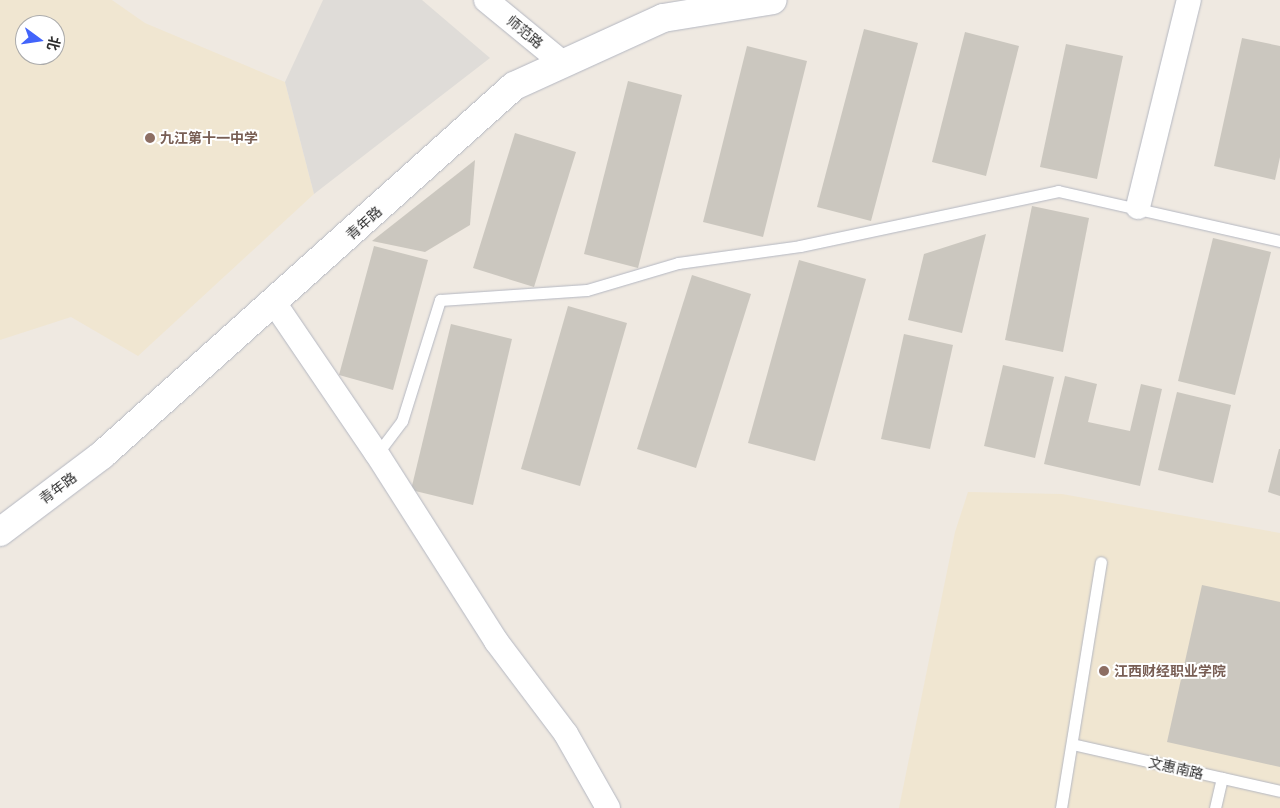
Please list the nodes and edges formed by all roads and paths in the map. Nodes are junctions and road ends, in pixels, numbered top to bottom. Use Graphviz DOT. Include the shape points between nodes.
graph roads {
  1 [pos="486,0"];
  2 [pos="773,0"];
  3 [pos="1189,0"];
  4 [pos="564,64"];
  5 [pos="1138,207"];
  6 [pos="1280,241"];
  7 [pos="275,304"];
  8 [pos="377,454"];
  9 [pos="0,532"];
  10 [pos="1100,562"];
  11 [pos="1072,744"];
  12 [pos="1222,778"];
  13 [pos="1280,791"];
  14 [pos="608,808"];
  15 [pos="1061,808"];
  16 [pos="1215,808"];
  1 -- 4 [label="street, 师范路"];
  2 -- 4 [label="main road, 青年路" via="663,18"];
  3 -- 5 [label="street"];
  4 -- 7 [label="main road, 青年路" via="514,86"];
  5 -- 6 [label="lane"];
  5 -- 8 [label="lane" via="1058,191 800,246 678,263 587,290 440,300 402,421"];
  7 -- 8 [label="street"];
  7 -- 9 [label="main road, 青年路" via="102,455"];
  8 -- 14 [label="street" via="496,641 566,734"];
  10 -- 11 [label="lane"];
  11 -- 12 [label="lane, 文惠南路"];
  11 -- 15 [label="lane"];
  12 -- 13 [label="lane, 文惠南路"];
  12 -- 16 [label="lane"];
}
